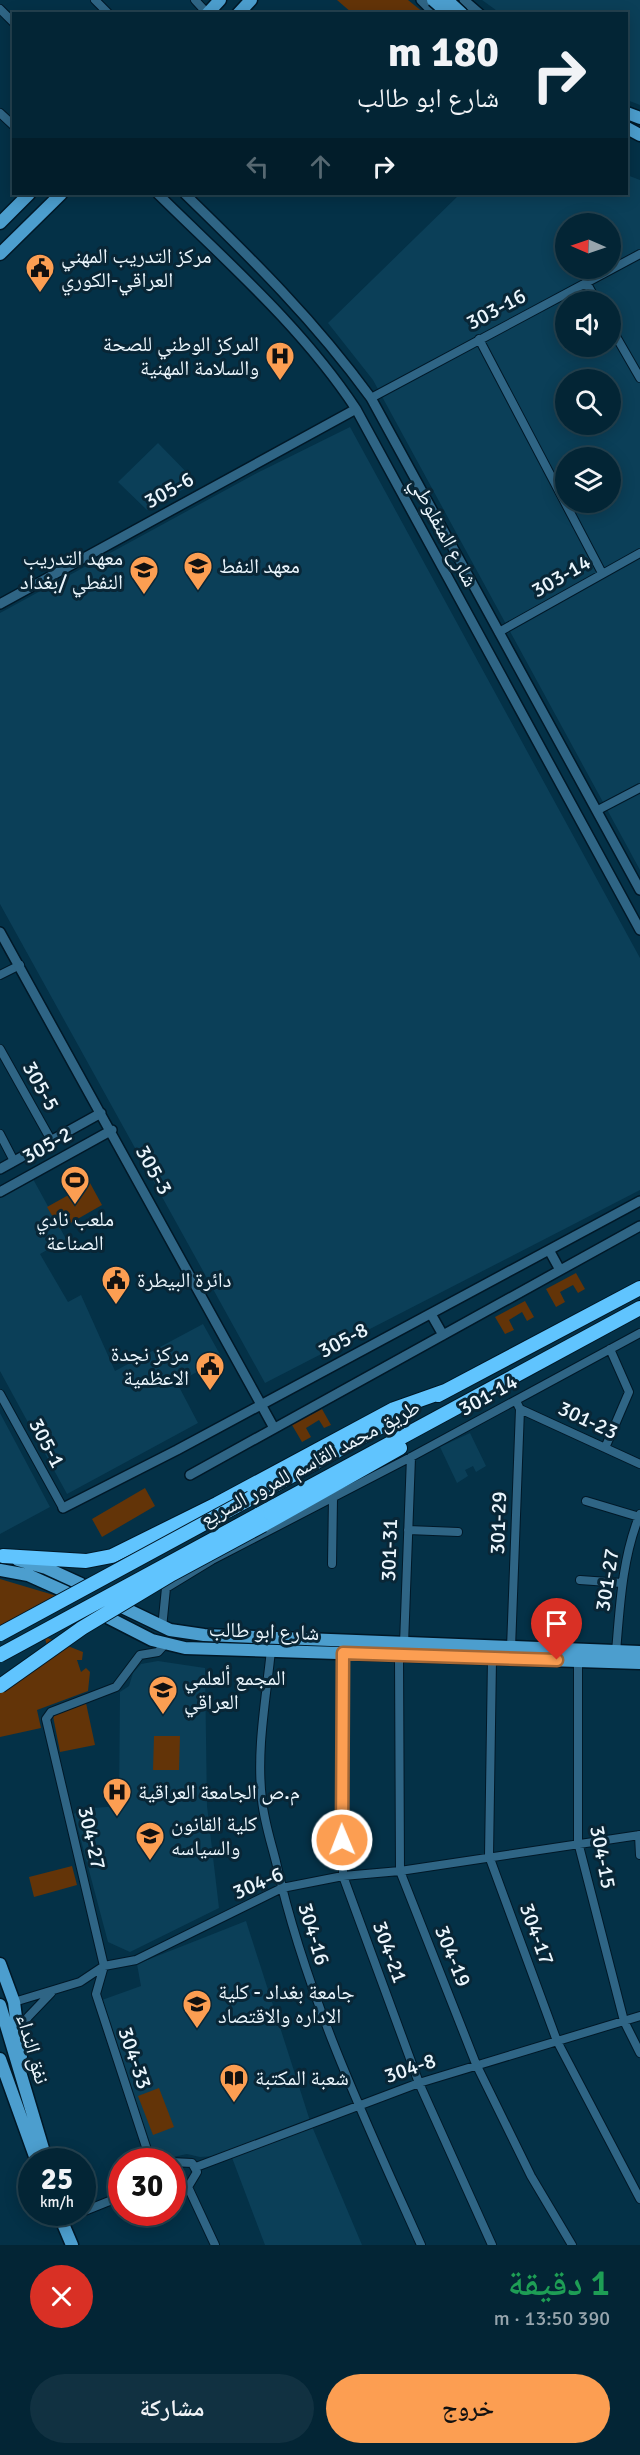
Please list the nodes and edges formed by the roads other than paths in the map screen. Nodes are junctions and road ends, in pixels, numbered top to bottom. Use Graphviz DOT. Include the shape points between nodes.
graph roads {
  1 [pos="95,0"];
  2 [pos="195,0"];
  3 [pos="220,0"];
  4 [pos="251,0"];
  5 [pos="421,0"];
  6 [pos="434,0"];
  7 [pos="464,0"];
  8 [pos="0,9"];
  9 [pos="443,10"];
  10 [pos="107,12"];
  11 [pos="206,12"];
  12 [pos="208,12"];
  13 [pos="240,12"];
  14 [pos="478,12"];
  15 [pos="12,21"];
  16 [pos="0,113"];
  17 [pos="12,124"];
  18 [pos="28,195"];
  19 [pos="60,195"];
  20 [pos="159,195"];
  21 [pos="186,195"];
  22 [pos="202,210"];
  23 [pos="0,222"];
  24 [pos="189,224"];
  25 [pos="640,254"];
  26 [pos="0,255"];
  27 [pos="586,282"];
  28 [pos="591,291"];
  29 [pos="311,321"];
  30 [pos="298,334"];
  31 [pos="324,336"];
  32 [pos="479,339"];
  33 [pos="621,345"];
  34 [pos="309,346"];
  35 [pos="640,378"];
  36 [pos="371,398"];
  37 [pos="356,409"];
  38 [pos="408,465"];
  39 [pos="392,473"];
  40 [pos="640,553"];
  41 [pos="602,573"];
  42 [pos="0,604"];
  43 [pos="499,632"];
  44 [pos="483,641"];
  45 [pos="640,788"];
  46 [pos="598,810"];
  47 [pos="621,854"];
  48 [pos="603,862"];
  49 [pos="640,890"];
  50 [pos="640,930"];
  51 [pos="0,932"];
  52 [pos="20,965"];
  53 [pos="0,975"];
  54 [pos="0,1049"];
  55 [pos="102,1113"];
  56 [pos="111,1130"];
  57 [pos="0,1134"];
  58 [pos="51,1140"];
  59 [pos="7,1165"];
  60 [pos="16,1183"];
  61 [pos="0,1192"];
  62 [pos="640,1201"];
  63 [pos="640,1226"];
  64 [pos="549,1250"];
  65 [pos="560,1270"];
  66 [pos="640,1288"];
  67 [pos="640,1308"];
  68 [pos="431,1314"];
  69 [pos="640,1333"];
  70 [pos="443,1335"];
  71 [pos="610,1349"];
  72 [pos="445,1391"];
  73 [pos="0,1394"];
  74 [pos="516,1401"];
  75 [pos="262,1404"];
  76 [pos="520,1409"];
  77 [pos="274,1428"];
  78 [pos="605,1448"];
  79 [pos="411,1458"];
  80 [pos="640,1464"];
  81 [pos="190,1475"];
  82 [pos="333,1498"];
  83 [pos="586,1501"];
  84 [pos="63,1508"];
  85 [pos="639,1516"];
  86 [pos="261,1520"];
  87 [pos="408,1530"];
  88 [pos="458,1532"];
  89 [pos="1,1560"];
  90 [pos="332,1564"];
  91 [pos="580,1580"];
  92 [pos="622,1583"];
  93 [pos="81,1584"];
  94 [pos="66,1592"];
  95 [pos="117,1604"];
  96 [pos="102,1613"];
  97 [pos="162,1628"];
  98 [pos="0,1634"];
  99 [pos="166,1643"];
  100 [pos="511,1648"];
  101 [pos="271,1650"];
  102 [pos="401,1650"];
  103 [pos="616,1652"];
  104 [pos="640,1652"];
  105 [pos="343,1653"];
  106 [pos="0,1655"];
  107 [pos="492,1659"];
  108 [pos="578,1660"];
  109 [pos="640,1663"];
  110 [pos="0,1686"];
  111 [pos="639,1835"];
  112 [pos="578,1842"];
  113 [pos="640,1855"];
  114 [pos="489,1856"];
  115 [pos="400,1871"];
  116 [pos="343,1876"];
  117 [pos="282,1888"];
  118 [pos="0,1964"];
  119 [pos="104,1966"];
  120 [pos="54,1990"];
  121 [pos="14,2002"];
  122 [pos="0,2005"];
  123 [pos="640,2016"];
  124 [pos="624,2021"];
  125 [pos="18,2034"];
  126 [pos="557,2041"];
  127 [pos="640,2053"];
  128 [pos="0,2059"];
  129 [pos="476,2064"];
  130 [pos="0,2073"];
  131 [pos="419,2083"];
  132 [pos="358,2105"];
  133 [pos="23,2107"];
  134 [pos="33,2148"];
  135 [pos="41,2148"];
  136 [pos="146,2148"];
  137 [pos="186,2161"];
  138 [pos="196,2167"];
  139 [pos="188,2187"];
  140 [pos="640,2197"];
  141 [pos="67,2226"];
  142 [pos="70,2226"];
  143 [pos="72,2245"];
  144 [pos="80,2245"];
  145 [pos="215,2245"];
  146 [pos="421,2245"];
  147 [pos="492,2245"];
  148 [pos="572,2245"];
  1 -- 10 [label="street"];
  2 -- 11 [label="street"];
  3 -- 12 [label="main road"];
  4 -- 13 [label="main road"];
  5 -- 9 [label="street"];
  6 -- 9 [label="main road, bridge"];
  7 -- 14 [label="street"];
  8 -- 15 [label="street"];
  16 -- 17 [label="street"];
  18 -- 23 [label="main road"];
  19 -- 26 [label="main road"];
  20 -- 24 [label="street, شارع المنفلوطي"];
  21 -- 22 [label="street, شارع المنفلوطي"];
  22 -- 24 [label="street"];
  22 -- 29 [label="street, شارع المنفلوطي"];
  24 -- 30 [label="street, شارع المنفلوطي"];
  25 -- 27 [label="street, 303-16"];
  27 -- 28 [label="street"];
  27 -- 32 [label="street, 303-16"];
  29 -- 30 [label="street" via="307,330"];
  29 -- 31 [label="street, شارع المنفلوطي"];
  30 -- 34 [label="street, شارع المنفلوطي"];
  31 -- 34 [label="street" via="314,338"];
  31 -- 36 [label="street, شارع المنفلوطي"];
  32 -- 36 [label="street, 303-16"];
  32 -- 41 [label="street"];
  33 -- 35 [label="street"];
  34 -- 37 [label="street, شارع المنفلوطي"];
  36 -- 38 [label="street, شارع المنفلوطي"];
  37 -- 39 [label="street, شارع المنفلوطي"];
  37 -- 42 [label="street, 305-6"];
  38 -- 39 [label="street"];
  38 -- 43 [label="street, شارع المنفلوطي"];
  39 -- 44 [label="street, شارع المنفلوطي"];
  40 -- 41 [label="street, 303-14"];
  41 -- 43 [label="street, 303-14"];
  43 -- 44 [label="street"];
  43 -- 46 [label="street, شارع المنفلوطي"];
  44 -- 48 [label="street, شارع المنفلوطي"];
  45 -- 46 [label="street"];
  46 -- 47 [label="street, شارع المنفلوطي"];
  47 -- 48 [label="street"];
  47 -- 49 [label="street, شارع المنفلوطي"];
  48 -- 50 [label="street, شارع المنفلوطي"];
  51 -- 52 [label="street, 305-3"];
  52 -- 53 [label="street"];
  52 -- 55 [label="street, 305-3"];
  54 -- 58 [label="street, 305-5"];
  55 -- 56 [label="street, 305-3"];
  55 -- 58 [label="street, 305-2"];
  56 -- 60 [label="street, 305-2"];
  56 -- 75 [label="street, 305-3"];
  57 -- 59 [label="street"];
  58 -- 59 [label="street, 305-2"];
  59 -- 60 [label="street"];
  60 -- 61 [label="street, 305-2"];
  62 -- 64 [label="street, 305-8"];
  63 -- 65 [label="street, 305-8"];
  64 -- 65 [label="street"];
  64 -- 68 [label="street, 305-8"];
  65 -- 70 [label="street, 305-8"];
  66 -- 72 [label="highway, طريق محمد القاسم للمرور السريع"];
  67 -- 86 [label="highway, طريق محمد القاسم للمرور السريع"];
  68 -- 70 [label="street"];
  68 -- 75 [label="street, 305-8"];
  69 -- 71 [label="street, 301-14"];
  70 -- 77 [label="street, 305-8"];
  71 -- 74 [label="street, 301-14"];
  71 -- 78 [label="street" via="629,1392"];
  72 -- 89 [label="highway" via="394,1409 112,1556 86,1561"];
  72 -- 98 [label="highway, طريق محمد القاسم للمرور السريع, bridge"];
  73 -- 84 [label="street, 305-1"];
  74 -- 76 [label="street, 301-29"];
  74 -- 79 [label="street, 301-14"];
  75 -- 77 [label="street, 305-3"];
  75 -- 84 [label="street, 305-8"];
  76 -- 78 [label="street, 301-23"];
  76 -- 100 [label="street, 301-29"];
  77 -- 81 [label="street, 305-8"];
  78 -- 80 [label="street, 301-23"];
  79 -- 82 [label="street, 301-14"];
  79 -- 87 [label="street, 301-31"];
  82 -- 90 [label="street"];
  82 -- 97 [label="street, 301-14" via="166,1588"];
  83 -- 85 [label="street"];
  85 -- 92 [label="street, 301-27"];
  86 -- 106 [label="highway, طريق محمد القاسم للمرور السريع, bridge"];
  86 -- 110 [label="highway, bridge" via="82,1628"];
  87 -- 88 [label="street"];
  87 -- 102 [label="street, 301-31"];
  89 -- 93 [label="main road" via="46,1568"];
  89 -- 94 [label="main road"];
  91 -- 92 [label="street"];
  92 -- 103 [label="street, 301-27"];
  95 -- 97 [label="main road, شارع ابو طالب"];
  96 -- 99 [label="main road, شارع ابو طالب" via="133,1632"];
  97 -- 102 [label="main road, شارع ابو طالب" via="204,1635"];
  99 -- 101 [label="main road, شارع ابو طالب" via="185,1648"];
  99 -- 119 [label="street, 304-27" via="158,1652 140,1655 116,1687 51,1712 46,1719"];
  100 -- 102 [label="main road, شارع ابو طالب"];
  100 -- 103 [label="main road, شارع ابو طالب"];
  101 -- 105 [label="main road, شارع ابو طالب"];
  101 -- 117 [label="street, 304-16" via="261,1755 262,1800"];
  102 -- 105 [label="main road, شارع ابو طالب"];
  102 -- 107 [label="main road, شارع ابو طالب"];
  102 -- 115 [label="street, 304-19"];
  103 -- 104 [label="main road, شارع ابو طالب"];
  105 -- 116 [label="street, 304-21"];
  107 -- 108 [label="main road, شارع ابو طالب"];
  107 -- 114 [label="street, 304-17"];
  108 -- 109 [label="main road, شارع ابو طالب"];
  108 -- 112 [label="street, 304-15"];
  111 -- 112 [label="street, 304-6"];
  111 -- 113 [label="street"];
  112 -- 114 [label="street, 304-6"];
  112 -- 124 [label="street, 304-15"];
  114 -- 115 [label="street, 304-6"];
  114 -- 126 [label="street, 304-17"];
  115 -- 116 [label="street, 304-6"];
  115 -- 129 [label="street, 304-19"];
  116 -- 117 [label="street, 304-6"];
  116 -- 131 [label="street, 304-21"];
  117 -- 119 [label="street, 304-6" via="136,1960"];
  117 -- 132 [label="street, 304-16" via="302,1963"];
  118 -- 121 [label="main road"];
  119 -- 120 [label="street, 304-6" via="80,1982"];
  119 -- 136 [label="street, 304-33" via="96,1994"];
  120 -- 121 [label="street, 304-6"];
  120 -- 125 [label="street"];
  121 -- 125 [label="main road"];
  122 -- 133 [label="main road, نفق النداء"];
  123 -- 124 [label="street, 304-8"];
  124 -- 126 [label="street, 304-8"];
  124 -- 127 [label="street, 304-15"];
  125 -- 133 [label="main road"];
  126 -- 129 [label="street, 304-8"];
  126 -- 140 [label="street, 304-17"];
  128 -- 133 [label="main road, نفق النداء"];
  129 -- 131 [label="street, 304-8"];
  129 -- 148 [label="street, 304-19" via="531,2176"];
  130 -- 133 [label="main road"];
  131 -- 132 [label="street, 304-8"];
  131 -- 147 [label="street, 304-21"];
  132 -- 138 [label="street, 304-8"];
  132 -- 146 [label="street, 304-16"];
  133 -- 134 [label="main road"];
  133 -- 135 [label="main road"];
  137 -- 138 [label="street"];
  138 -- 139 [label="street" via="196,2177"];
  139 -- 145 [label="street"];
  141 -- 143 [label="main road"];
  142 -- 144 [label="main road"];
}
